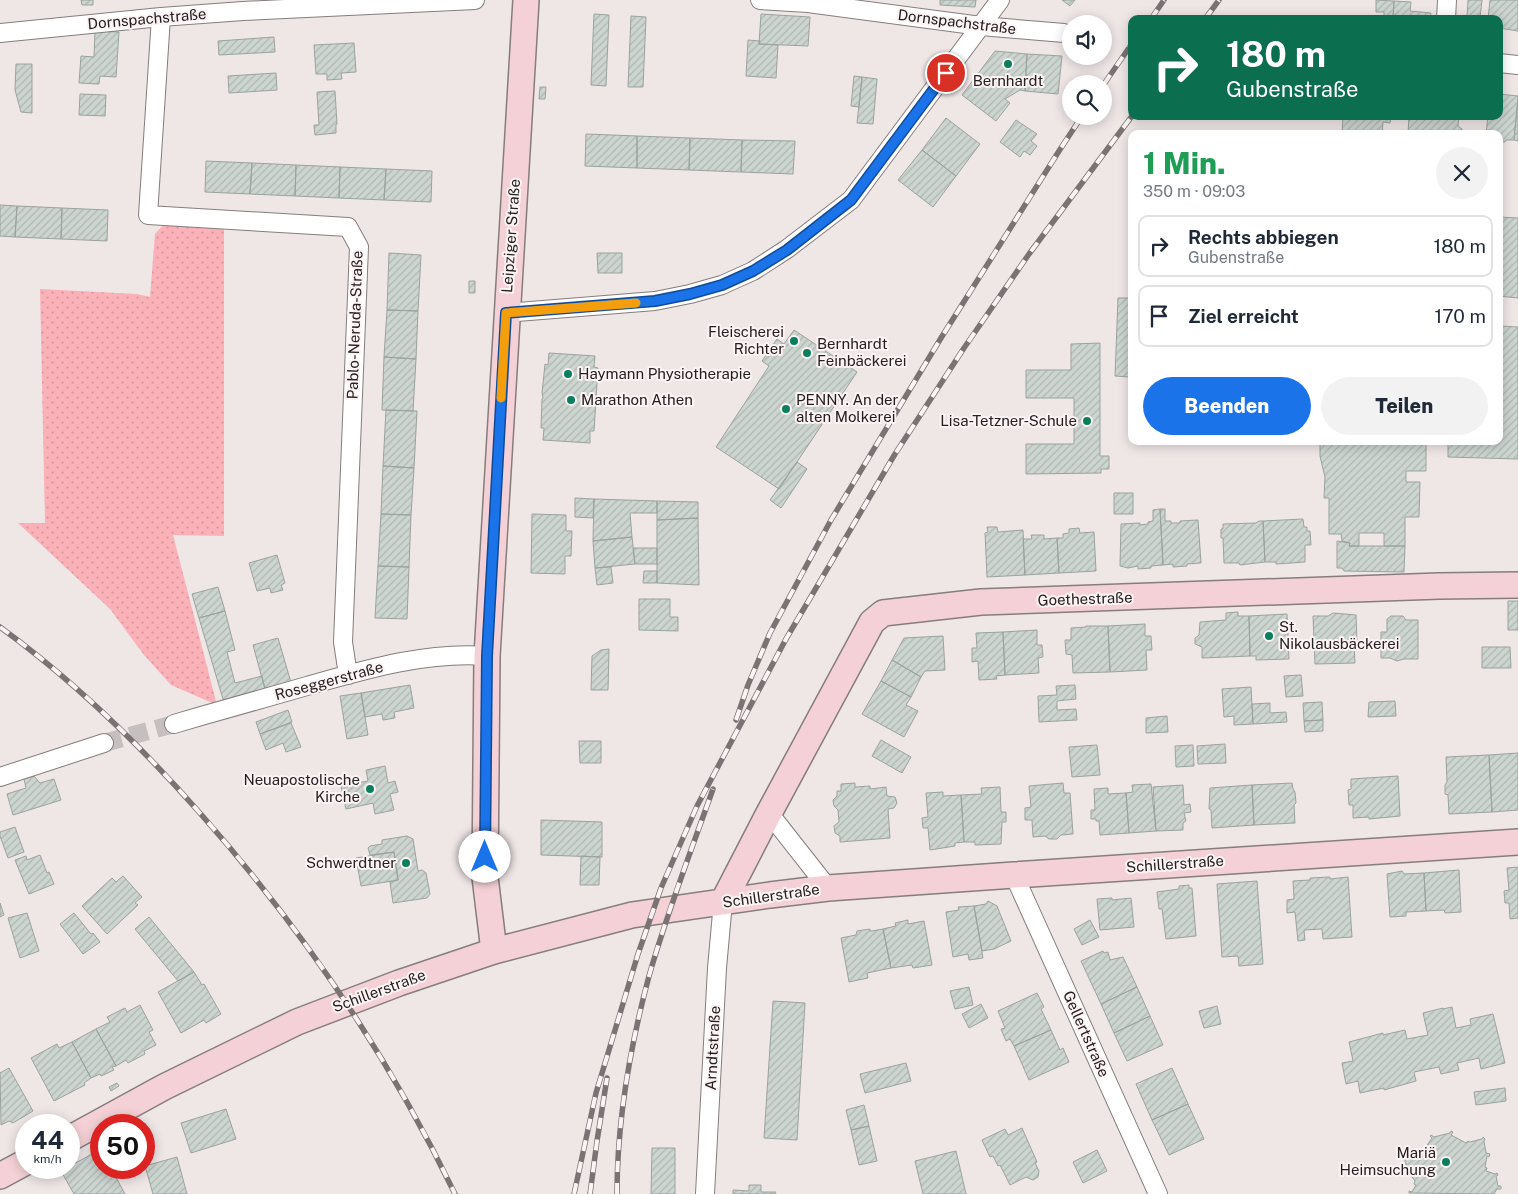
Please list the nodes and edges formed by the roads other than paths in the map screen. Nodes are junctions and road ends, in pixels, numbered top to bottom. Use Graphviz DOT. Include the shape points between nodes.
graph roads {
  1 [pos="475,0"];
  2 [pos="526,0"];
  3 [pos="760,0"];
  4 [pos="1000,0"];
  5 [pos="1447,0"];
  6 [pos="1446,15"];
  7 [pos="161,17"];
  8 [pos="981,26"];
  9 [pos="0,33"];
  10 [pos="1062,33"];
  11 [pos="1503,63"];
  12 [pos="1518,65"];
  13 [pos="506,313"];
  14 [pos="1518,585"];
  15 [pos="487,656"];
  16 [pos="348,675"];
  17 [pos="174,724"];
  18 [pos="104,743"];
  19 [pos="0,777"];
  20 [pos="769,813"];
  21 [pos="1518,842"];
  22 [pos="1014,875"];
  23 [pos="828,888"];
  24 [pos="723,902"];
  25 [pos="494,951"];
  26 [pos="80,1133"];
  27 [pos="15,1168"];
  28 [pos="0,1176"];
  29 [pos="705,1194"];
  30 [pos="1158,1194"];
  1 -- 7 [label="street, Dornspachstraße"];
  2 -- 13 [label="main road, Leipziger Straße"];
  3 -- 8 [label="street, Dornspachstraße" via="808,3"];
  4 -- 8 [label="street"];
  5 -- 6 [label="street"];
  7 -- 9 [label="street, Dornspachstraße"];
  7 -- 16 [label="street, Pablo-Neruda-Straße" via="148,215 348,227 359,247 343,642"];
  8 -- 10 [label="street, Dornspachstraße"];
  8 -- 13 [label="street" via="851,200 787,250 753,271 722,285 655,301"];
  11 -- 12 [label="street"];
  13 -- 15 [label="main road, Leipziger Straße"];
  14 -- 20 [label="main road, Goethestraße" via="981,602 883,613 872,622"];
  15 -- 16 [label="street, Roseggerstraße" via="460,654 408,661"];
  15 -- 25 [label="main road, Leipziger Straße" via="485,877"];
  16 -- 17 [label="street, Roseggerstraße"];
  18 -- 19 [label="street"];
  20 -- 23 [label="street"];
  20 -- 24 [label="main road, Goethestraße"];
  21 -- 22 [label="main road, Schillerstraße"];
  22 -- 23 [label="main road, Schillerstraße"];
  22 -- 30 [label="street, Gellertstraße"];
  23 -- 24 [label="main road, Schillerstraße"];
  24 -- 25 [label="main road, Schillerstraße" via="632,915"];
  24 -- 29 [label="street, Arndtstraße"];
  25 -- 26 [label="main road, Schillerstraße" via="296,1022 169,1084"];
  27 -- 28 [label="main road"];
}
